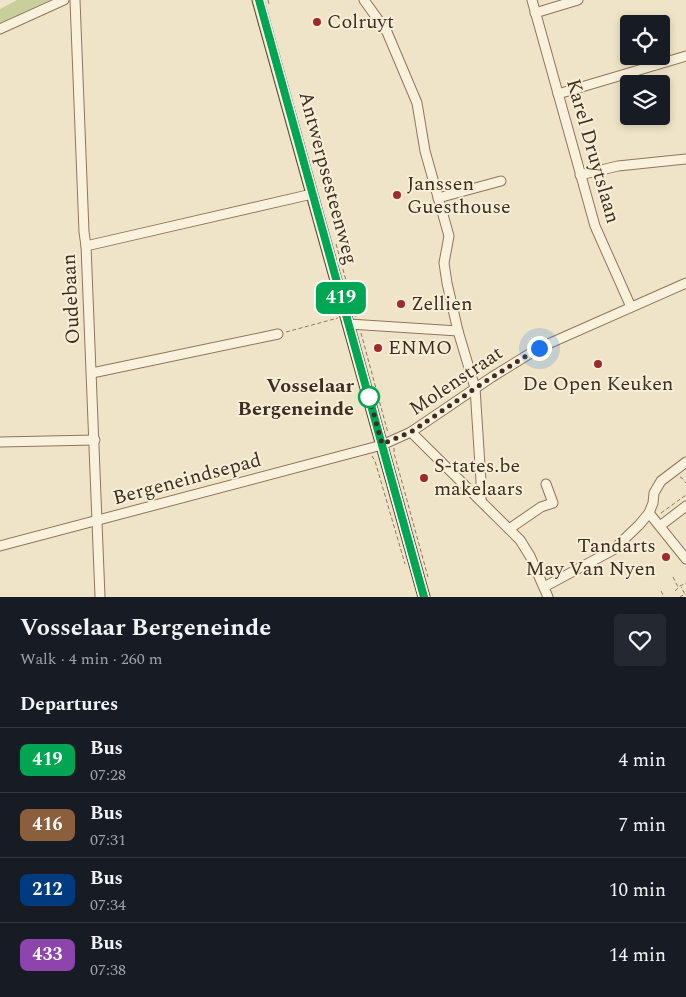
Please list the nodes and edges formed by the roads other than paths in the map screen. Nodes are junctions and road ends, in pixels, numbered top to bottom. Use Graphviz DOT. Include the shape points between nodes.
graph roads {
  1 [pos="64,0"];
  2 [pos="75,0"];
  3 [pos="258,0"];
  4 [pos="364,0"];
  5 [pos="532,0"];
  6 [pos="578,0"];
  7 [pos="536,13"];
  8 [pos="0,29"];
  9 [pos="686,56"];
  10 [pos="558,94"];
  11 [pos="686,159"];
  12 [pos="580,175"];
  13 [pos="501,182"];
  14 [pos="312,194"];
  15 [pos="438,198"];
  16 [pos="86,246"];
  17 [pos="686,283"];
  18 [pos="631,307"];
  19 [pos="351,322"];
  20 [pos="458,331"];
  21 [pos="278,334"];
  22 [pos="92,374"];
  23 [pos="475,388"];
  24 [pos="411,432"];
  25 [pos="95,440"];
  26 [pos="0,442"];
  27 [pos="387,442"];
  28 [pos="682,467"];
  29 [pos="546,484"];
  30 [pos="481,501"];
  31 [pos="686,506"];
  32 [pos="649,513"];
  33 [pos="98,521"];
  34 [pos="664,523"];
  35 [pos="509,529"];
  36 [pos="0,546"];
  37 [pos="686,559"];
  38 [pos="544,587"];
  39 [pos="100,597"];
  40 [pos="424,597"];
  41 [pos="548,597"];
  1 -- 8 [label="street"];
  2 -- 16 [label="street, Oudebaan"];
  3 -- 14 [label="main road, Antwerpsesteenweg"];
  4 -- 15 [label="street" via="387,32 417,103"];
  5 -- 7 [label="street, Karel Druytslaan"];
  6 -- 7 [label="street"];
  7 -- 10 [label="street, Karel Druytslaan"];
  9 -- 10 [label="street"];
  10 -- 12 [label="street, Karel Druytslaan"];
  11 -- 12 [label="street" via="618,166"];
  12 -- 18 [label="street, Karel Druytslaan" via="594,226"];
  13 -- 15 [label="street"];
  14 -- 16 [label="street"];
  14 -- 19 [label="main road, Antwerpsesteenweg"];
  15 -- 20 [label="street" via="448,236 444,263"];
  16 -- 22 [label="street, Oudebaan"];
  17 -- 18 [label="street, Molenstraat"];
  18 -- 23 [label="street, Molenstraat" via="539,348"];
  19 -- 20 [label="street"];
  19 -- 27 [label="main road, Antwerpsesteenweg"];
  20 -- 23 [label="street"];
  21 -- 22 [label="street"];
  22 -- 25 [label="street, Oudebaan"];
  23 -- 24 [label="street, Molenstraat"];
  23 -- 30 [label="street"];
  24 -- 27 [label="street, Molenstraat"];
  24 -- 30 [label="street"];
  25 -- 26 [label="street"];
  25 -- 33 [label="street, Oudebaan"];
  27 -- 33 [label="street, Bergeneindsepad"];
  27 -- 40 [label="main road, Antwerpsesteenweg"];
  28 -- 32 [label="street" via="661,481"];
  29 -- 35 [label="street" via="553,503 541,507"];
  30 -- 35 [label="street"];
  31 -- 34 [label="street"];
  32 -- 34 [label="street"];
  32 -- 38 [label="street" via="613,550"];
  33 -- 36 [label="street, Bergeneindsepad"];
  33 -- 39 [label="street, Oudebaan"];
  34 -- 37 [label="street"];
  35 -- 38 [label="street" via="525,546"];
  38 -- 41 [label="street"];
}
